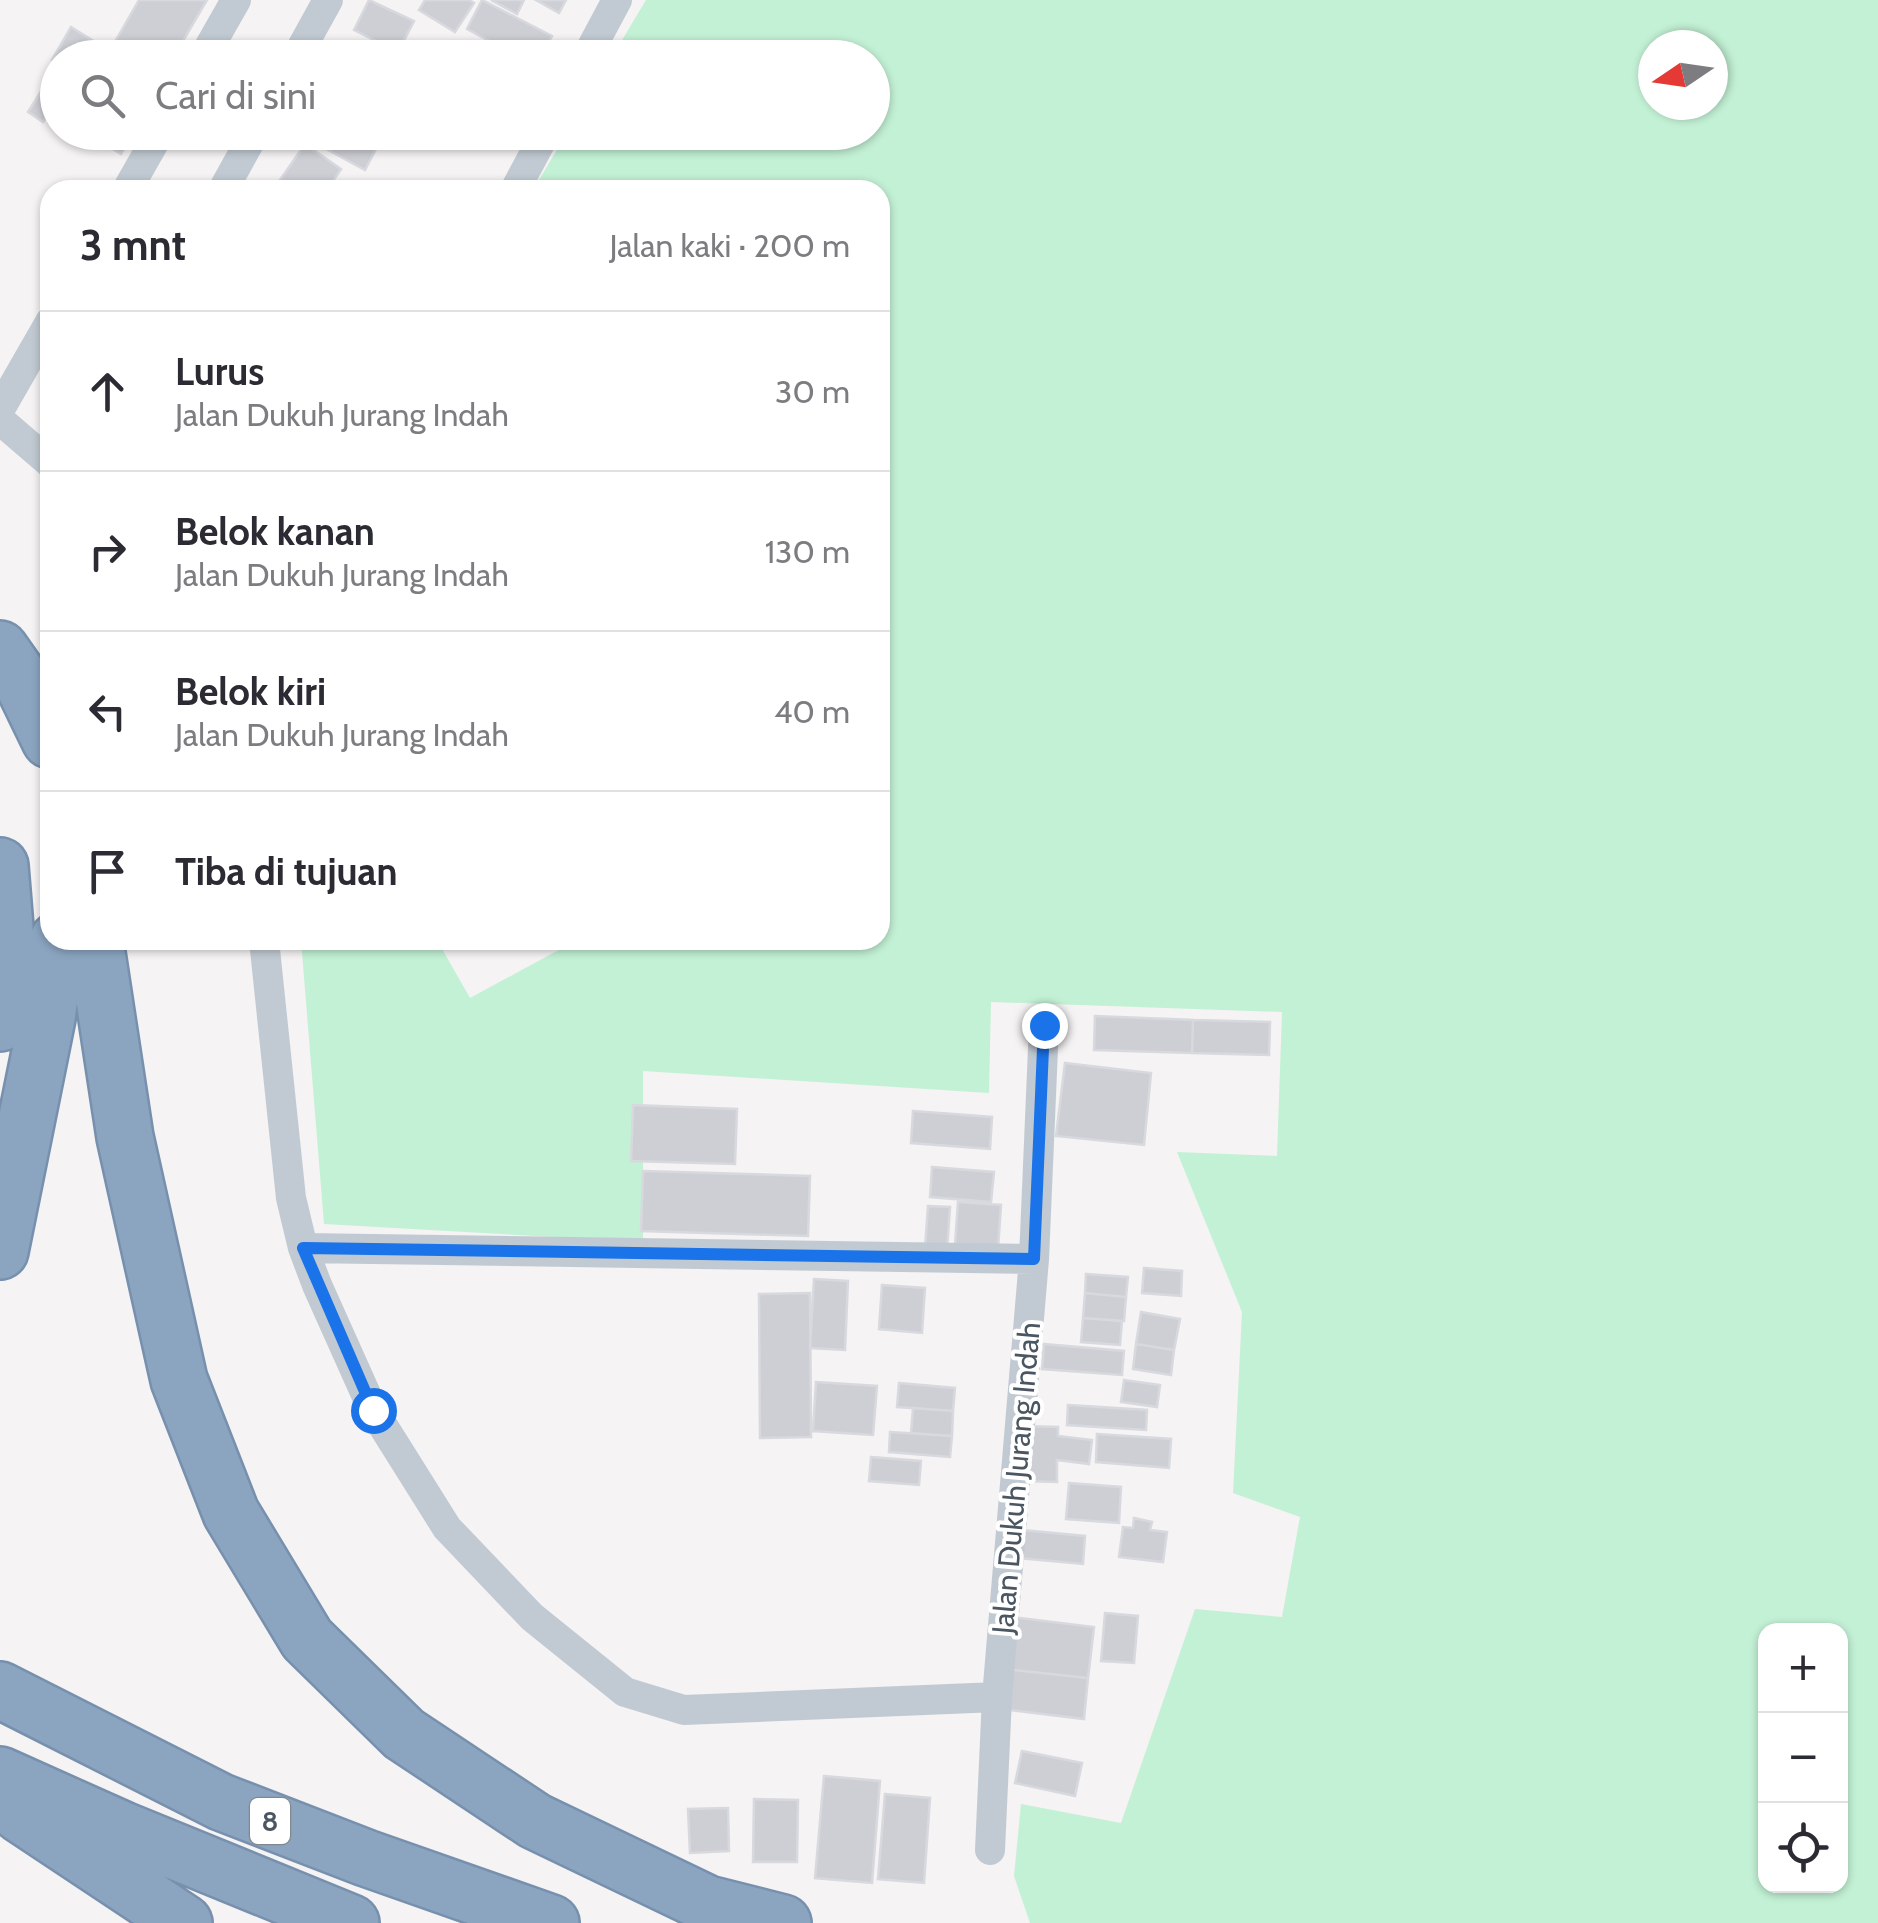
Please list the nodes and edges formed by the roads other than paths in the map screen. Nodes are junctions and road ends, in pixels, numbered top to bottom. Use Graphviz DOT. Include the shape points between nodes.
graph roads {
  1 [pos="236,0"];
  2 [pos="328,0"];
  3 [pos="617,0"];
  4 [pos="213,40"];
  5 [pos="306,40"];
  6 [pos="596,40"];
  7 [pos="149,150"];
  8 [pos="245,150"];
  9 [pos="536,150"];
  10 [pos="132,180"];
  11 [pos="229,180"];
  12 [pos="520,180"];
  13 [pos="40,339"];
  14 [pos="0,409"];
  15 [pos="0,420"];
  16 [pos="40,454"];
  17 [pos="0,649"];
  18 [pos="40,719"];
  19 [pos="0,866"];
  20 [pos="2,932"];
  21 [pos="57,950"];
  22 [pos="97,950"];
  23 [pos="265,950"];
  24 [pos="0,1023"];
  25 [pos="1044,1025"];
  26 [pos="303,1248"];
  27 [pos="0,1251"];
  28 [pos="1034,1259"];
  29 [pos="0,1690"];
  30 [pos="997,1697"];
  31 [pos="0,1775"];
  32 [pos="0,1802"];
  33 [pos="990,1850"];
  34 [pos="184,1923"];
  35 [pos="351,1923"];
  36 [pos="552,1923"];
  37 [pos="784,1923"];
  1 -- 4 [label="street"];
  2 -- 5 [label="street"];
  3 -- 6 [label="street"];
  7 -- 10 [label="street"];
  8 -- 11 [label="street"];
  9 -- 12 [label="street"];
  13 -- 14 [label="street"];
  15 -- 16 [label="street"];
  17 -- 18 [label="highway"];
  19 -- 20 [label="highway"];
  20 -- 24 [label="highway"];
  21 -- 27 [label="highway"];
  22 -- 37 [label="highway" via="125,1137 179,1380 231,1513 307,1639 404,1734 535,1821 708,1904"];
  23 -- 26 [label="street" via="291,1198"];
  25 -- 28 [label="street, Jalan Dukuh Jurang Indah"];
  26 -- 28 [label="street"];
  26 -- 30 [label="street" via="373,1410 446,1528 532,1617 624,1692 684,1710"];
  28 -- 30 [label="street, Jalan Dukuh Jurang Indah"];
  29 -- 36 [label="highway, 8" via="221,1802"];
  30 -- 33 [label="street, Jalan Dukuh Jurang Indah"];
  31 -- 35 [label="highway, 8"];
  32 -- 34 [label="highway"];
}
